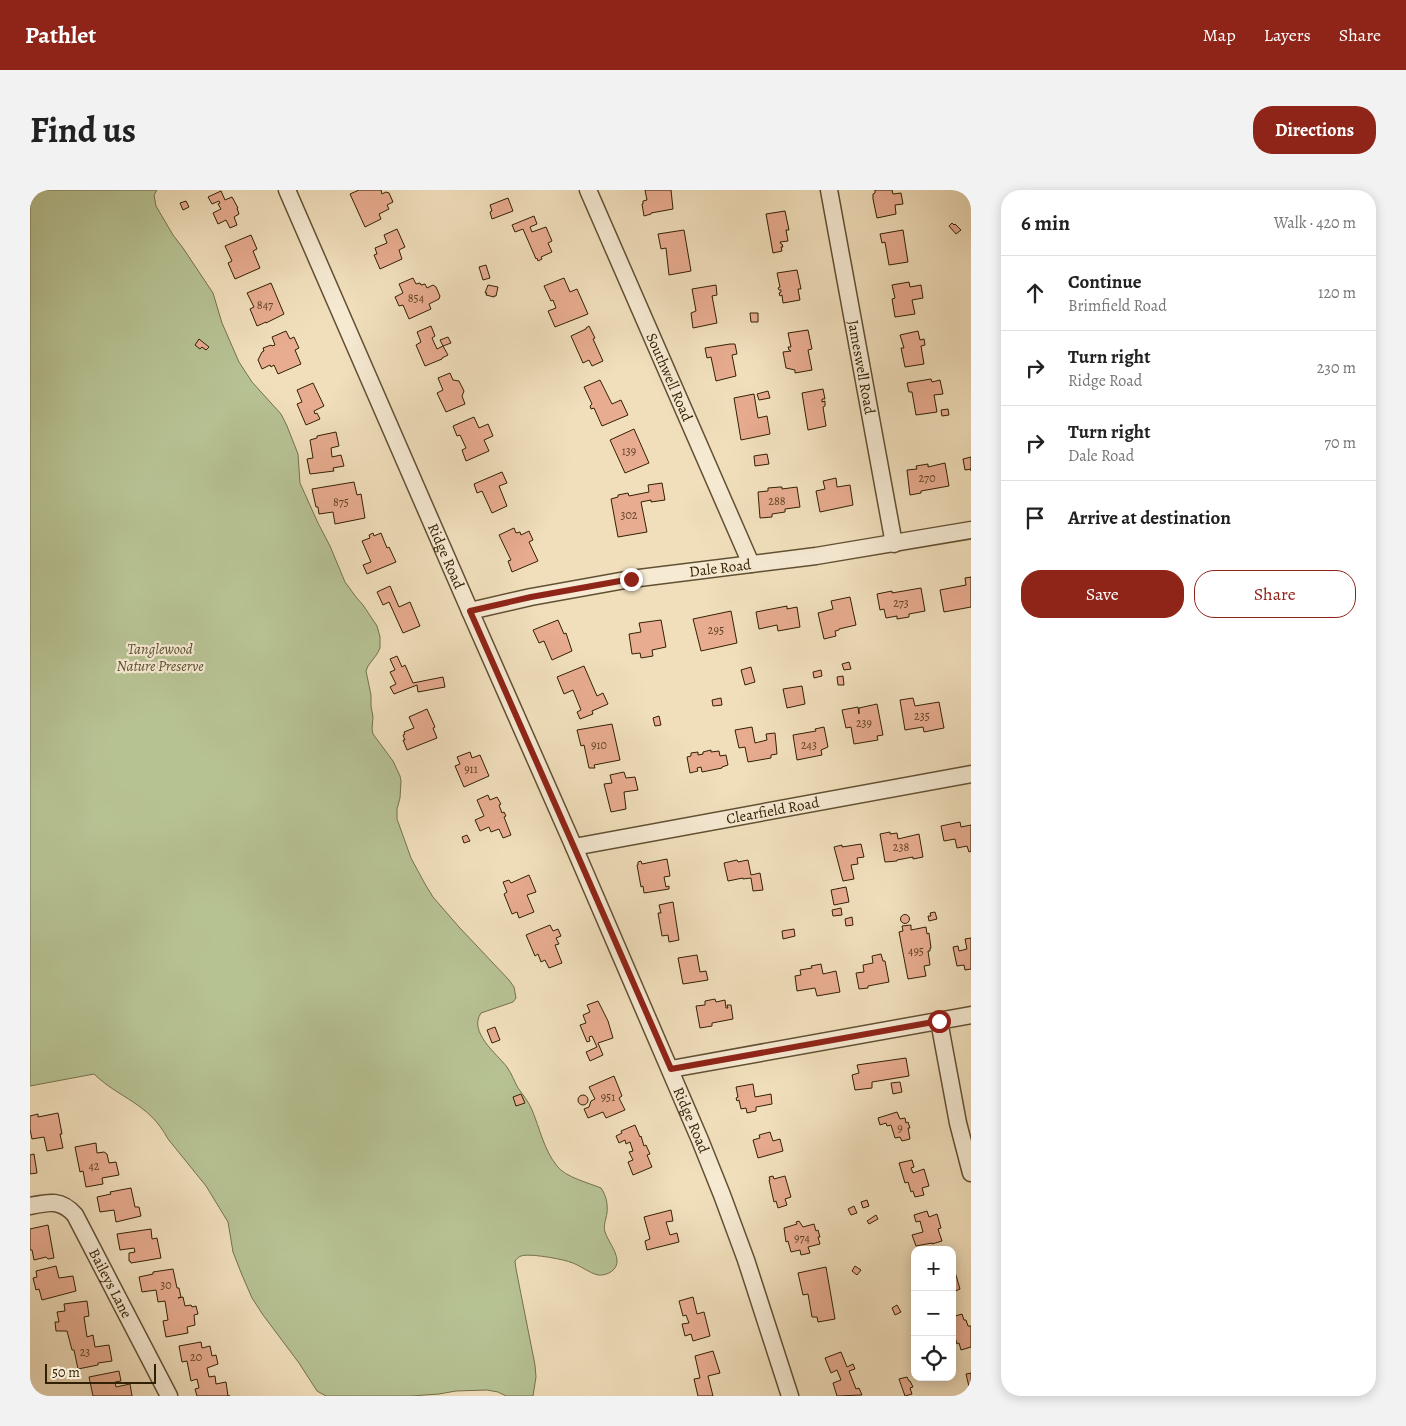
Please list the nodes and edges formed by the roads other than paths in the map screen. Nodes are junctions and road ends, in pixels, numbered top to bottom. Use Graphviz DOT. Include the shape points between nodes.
graph roads {
  1 [pos="287,190"];
  2 [pos="588,190"];
  3 [pos="829,190"];
  4 [pos="971,530"];
  5 [pos="894,544"];
  6 [pos="751,564"];
  7 [pos="470,611"];
  8 [pos="971,774"];
  9 [pos="574,847"];
  10 [pos="971,1015"];
  11 [pos="939,1021"];
  12 [pos="671,1069"];
  13 [pos="971,1173"];
  14 [pos="30,1206"];
  15 [pos="169,1396"];
  16 [pos="790,1396"];
  1 -- 7 [label="street, Ridge Road"];
  2 -- 6 [label="street, Southwell Road"];
  3 -- 5 [label="street, Jameswell Road"];
  4 -- 5 [label="street, Dale Road"];
  5 -- 6 [label="street, Dale Road"];
  6 -- 7 [label="street, Dale Road" via="605,583"];
  7 -- 9 [label="street, Ridge Road"];
  8 -- 9 [label="street, Clearfield Road"];
  9 -- 12 [label="street, Ridge Road"];
  10 -- 11 [label="street"];
  11 -- 12 [label="street"];
  11 -- 13 [label="street"];
  12 -- 16 [label="street, Ridge Road" via="749,1269"];
  14 -- 15 [label="street, Baileys Lane" via="53,1202 69,1208 75,1215"];
}
